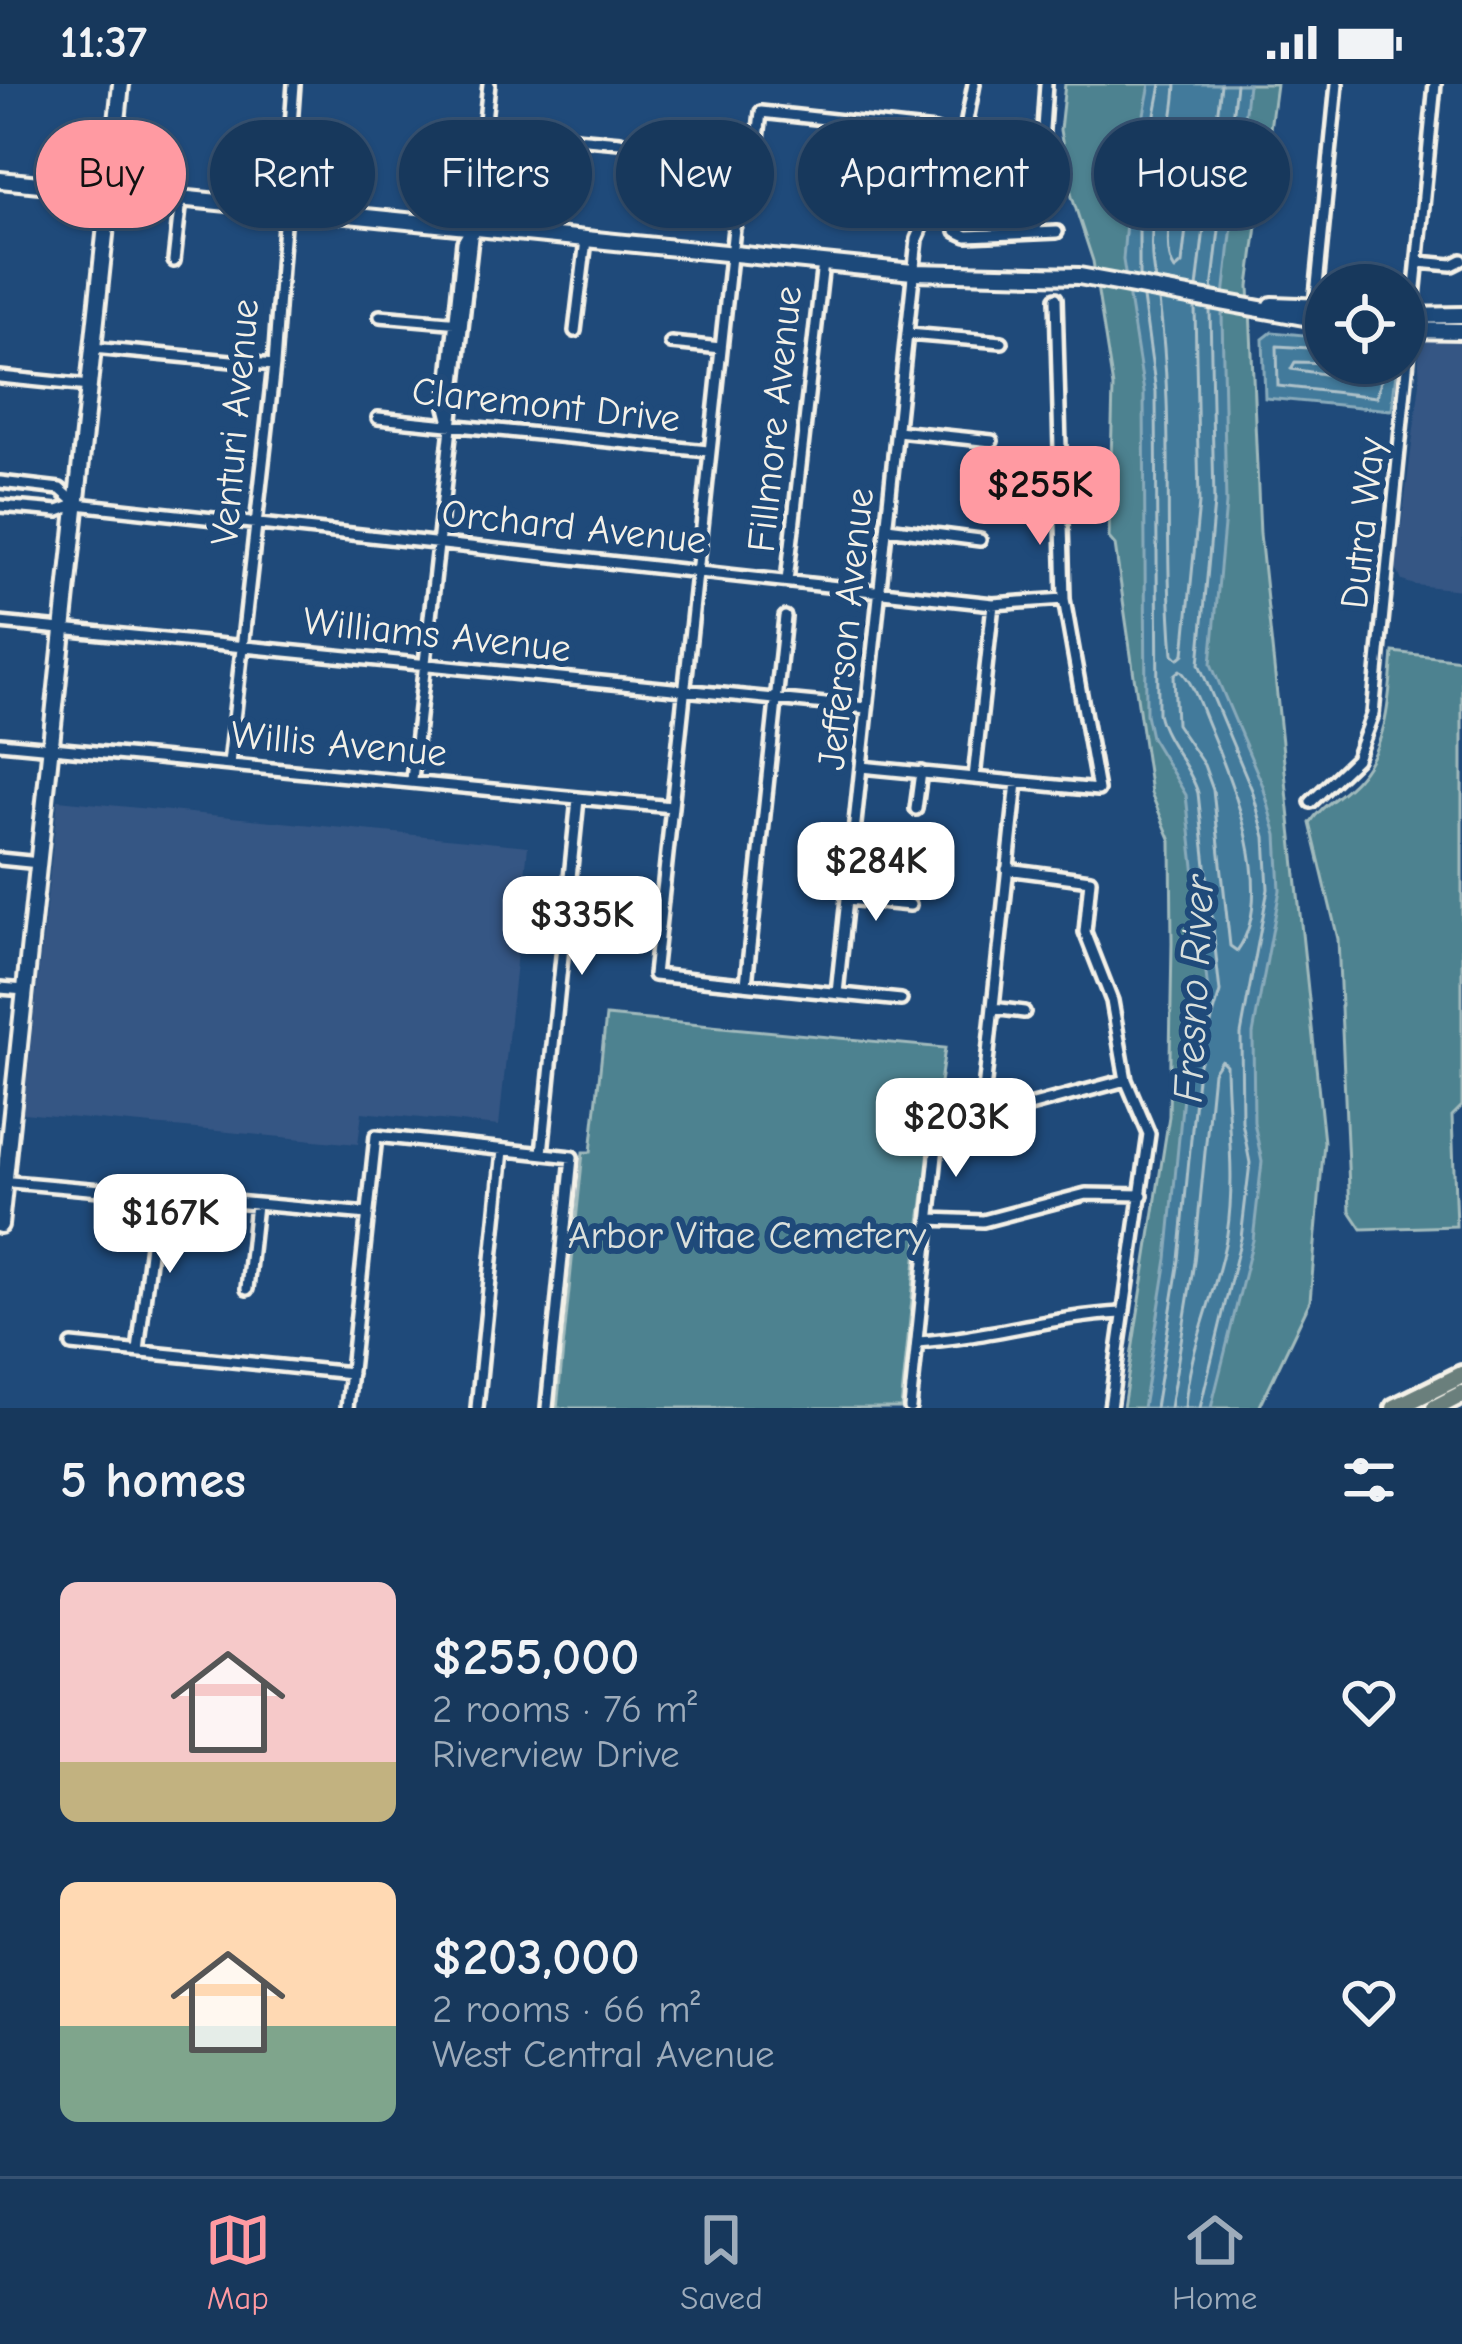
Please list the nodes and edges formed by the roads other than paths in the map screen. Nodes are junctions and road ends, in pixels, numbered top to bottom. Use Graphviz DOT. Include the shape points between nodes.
graph roads {
  1 [pos="121,84"];
  2 [pos="294,84"];
  3 [pos="488,84"];
  4 [pos="974,84"];
  5 [pos="1046,84"];
  6 [pos="1337,84"];
  7 [pos="1435,84"];
  8 [pos="117,120"];
  9 [pos="291,120"];
  10 [pos="485,120"];
  11 [pos="760,120"];
  12 [pos="835,120"];
  13 [pos="965,120"];
  14 [pos="1042,120"];
  15 [pos="0,180"];
  16 [pos="36,184"];
  17 [pos="105,228"];
  18 [pos="178,228"];
  19 [pos="281,228"];
  20 [pos="471,228"];
  21 [pos="737,228"];
  22 [pos="920,228"];
  23 [pos="958,228"];
  24 [pos="1036,228"];
  25 [pos="1057,232"];
  26 [pos="1036,233"];
  27 [pos="586,240"];
  28 [pos="731,254"];
  29 [pos="1462,260"];
  30 [pos="174,261"];
  31 [pos="1418,262"];
  32 [pos="823,263"];
  33 [pos="1323,264"];
  34 [pos="913,272"];
  35 [pos="1056,298"];
  36 [pos="1261,306"];
  37 [pos="1305,307"];
  38 [pos="1462,315"];
  39 [pos="380,316"];
  40 [pos="1305,316"];
  41 [pos="1425,321"];
  42 [pos="460,323"];
  43 [pos="1425,326"];
  44 [pos="575,331"];
  45 [pos="1462,331"];
  46 [pos="908,334"];
  47 [pos="1003,342"];
  48 [pos="671,343"];
  49 [pos="93,348"];
  50 [pos="721,348"];
  51 [pos="274,365"];
  52 [pos="0,377"];
  53 [pos="1403,384"];
  54 [pos="89,386"];
  55 [pos="379,418"];
  56 [pos="450,425"];
  57 [pos="897,431"];
  58 [pos="992,441"];
  59 [pos="708,451"];
  60 [pos="0,482"];
  61 [pos="77,504"];
  62 [pos="0,506"];
  63 [pos="256,527"];
  64 [pos="887,528"];
  65 [pos="980,540"];
  66 [pos="437,542"];
  67 [pos="696,570"];
  68 [pos="788,581"];
  69 [pos="880,591"];
  70 [pos="1064,599"];
  71 [pos="993,604"];
  72 [pos="785,616"];
  73 [pos="0,623"];
  74 [pos="64,629"];
  75 [pos="240,646"];
  76 [pos="424,662"];
  77 [pos="684,690"];
  78 [pos="776,699"];
  79 [pos="867,708"];
  80 [pos="0,743"];
  81 [pos="51,748"];
  82 [pos="229,764"];
  83 [pos="861,766"];
  84 [pos="920,772"];
  85 [pos="974,778"];
  86 [pos="412,779"];
  87 [pos="1017,782"];
  88 [pos="578,799"];
  89 [pos="1311,802"];
  90 [pos="672,807"];
  91 [pos="916,809"];
  92 [pos="0,859"];
  93 [pos="39,862"];
  94 [pos="1007,869"];
  95 [pos="847,899"];
  96 [pos="910,905"];
  97 [pos="746,984"];
  98 [pos="0,988"];
  99 [pos="26,990"];
  100 [pos="836,993"];
  101 [pos="901,1000"];
  102 [pos="993,1008"];
  103 [pos="1024,1012"];
  104 [pos="1126,1080"];
  105 [pos="6,1119"];
  106 [pos="981,1119"];
  107 [pos="503,1150"];
  108 [pos="542,1153"];
  109 [pos="2,1181"];
  110 [pos="158,1195"];
  111 [pos="1142,1195"];
  112 [pos="256,1204"];
  113 [pos="368,1214"];
  114 [pos="929,1219"];
  115 [pos="0,1225"];
  116 [pos="247,1289"];
  117 [pos="1123,1313"];
  118 [pos="917,1342"];
  119 [pos="72,1345"];
  120 [pos="138,1352"];
  121 [pos="351,1373"];
  122 [pos="1462,1375"];
  123 [pos="1462,1394"];
  124 [pos="347,1408"];
  125 [pos="477,1408"];
  126 [pos="547,1408"];
  127 [pos="910,1408"];
  128 [pos="1110,1408"];
  129 [pos="1395,1408"];
  130 [pos="1435,1408"];
  1 -- 8 [label="street"];
  2 -- 9 [label="street, Venturi Avenue"];
  3 -- 10 [label="street"];
  4 -- 13 [label="street, Jefferson Avenue"];
  5 -- 14 [label="street"];
  6 -- 33 [label="street"];
  7 -- 31 [label="street, Dutra Way"];
  11 -- 12 [label="street" via="761,112"];
  15 -- 16 [label="street"];
  17 -- 49 [label="street"];
  18 -- 30 [label="street"];
  19 -- 51 [label="street, Venturi Avenue"];
  20 -- 27 [label="street"];
  20 -- 42 [label="street"];
  21 -- 28 [label="street"];
  22 -- 34 [label="street, Jefferson Avenue"];
  23 -- 26 [label="street" via="968,236"];
  24 -- 26 [label="street"];
  25 -- 26 [label="street"];
  27 -- 28 [label="street"];
  27 -- 44 [label="street"];
  28 -- 32 [label="street"];
  28 -- 50 [label="street"];
  29 -- 31 [label="street"];
  32 -- 34 [label="street"];
  32 -- 68 [label="street, Fillmore Avenue"];
  34 -- 36 [label="street" via="1103,279"];
  34 -- 46 [label="street, Jefferson Avenue"];
  35 -- 70 [label="street"];
  36 -- 37 [label="street"];
  36 -- 40 [label="street"];
  38 -- 41 [label="street"];
  39 -- 42 [label="street"];
  42 -- 56 [label="street"];
  43 -- 45 [label="street"];
  46 -- 47 [label="street"];
  46 -- 57 [label="street, Jefferson Avenue"];
  48 -- 50 [label="street"];
  49 -- 51 [label="street"];
  49 -- 54 [label="street"];
  50 -- 59 [label="street"];
  51 -- 63 [label="street, Venturi Avenue"];
  52 -- 54 [label="street"];
  53 -- 89 [label="street, Dutra Way" via="1373,714 1357,759"];
  54 -- 61 [label="street"];
  55 -- 56 [label="street, Claremont Drive"];
  56 -- 59 [label="street, Claremont Drive"];
  56 -- 66 [label="street"];
  57 -- 58 [label="street"];
  57 -- 64 [label="street, Jefferson Avenue"];
  59 -- 67 [label="street"];
  60 -- 61 [label="street" via="60,489"];
  61 -- 62 [label="street" via="58,512"];
  61 -- 63 [label="street, Orchard Avenue"];
  61 -- 74 [label="street"];
  63 -- 66 [label="street, Orchard Avenue"];
  63 -- 75 [label="street, Venturi Avenue"];
  64 -- 65 [label="street"];
  64 -- 69 [label="street, Jefferson Avenue"];
  66 -- 67 [label="street, Orchard Avenue"];
  66 -- 76 [label="street"];
  67 -- 68 [label="street, Orchard Avenue"];
  67 -- 77 [label="street"];
  68 -- 69 [label="street, Orchard Avenue"];
  69 -- 71 [label="street, Orchard Avenue"];
  69 -- 79 [label="street, Jefferson Avenue"];
  70 -- 71 [label="street, Orchard Avenue"];
  70 -- 87 [label="street" via="1098,790"];
  71 -- 85 [label="street"];
  72 -- 78 [label="street"];
  73 -- 74 [label="street, Williams Avenue"];
  74 -- 75 [label="street, Williams Avenue"];
  74 -- 81 [label="street"];
  75 -- 76 [label="street, Williams Avenue"];
  75 -- 82 [label="street, Venturi Avenue"];
  76 -- 77 [label="street, Williams Avenue"];
  76 -- 86 [label="street"];
  77 -- 78 [label="street, Williams Avenue"];
  77 -- 90 [label="street"];
  78 -- 79 [label="street, Williams Avenue"];
  78 -- 97 [label="street"];
  79 -- 83 [label="street, Jefferson Avenue"];
  80 -- 81 [label="street, Willis Avenue"];
  81 -- 82 [label="street, Willis Avenue"];
  81 -- 93 [label="street"];
  82 -- 86 [label="street, Willis Avenue"];
  83 -- 84 [label="street"];
  83 -- 95 [label="street, Jefferson Avenue"];
  84 -- 85 [label="street"];
  84 -- 91 [label="street"];
  85 -- 87 [label="street"];
  86 -- 88 [label="street, Willis Avenue"];
  87 -- 94 [label="street"];
  88 -- 90 [label="street, Willis Avenue"];
  88 -- 108 [label="street"];
  90 -- 97 [label="street" via="654,975"];
  92 -- 93 [label="street"];
  93 -- 99 [label="street"];
  94 -- 102 [label="street"];
  94 -- 104 [label="street" via="1090,880 1085,932 1112,1001"];
  95 -- 96 [label="street"];
  95 -- 100 [label="street, Jefferson Avenue"];
  97 -- 100 [label="street"];
  98 -- 99 [label="street"];
  99 -- 105 [label="street"];
  100 -- 101 [label="street"];
  102 -- 103 [label="street"];
  102 -- 106 [label="street"];
  104 -- 106 [label="street"];
  104 -- 111 [label="street" via="1149,1134"];
  105 -- 109 [label="street"];
  106 -- 114 [label="street" via="938,1136"];
  107 -- 108 [label="street"];
  107 -- 113 [label="street" via="376,1136"];
  107 -- 125 [label="street"];
  108 -- 126 [label="street" via="572,1157"];
  109 -- 110 [label="street"];
  109 -- 115 [label="street"];
  110 -- 112 [label="street"];
  110 -- 120 [label="street"];
  111 -- 114 [label="street" via="1086,1194 983,1221"];
  111 -- 117 [label="street"];
  112 -- 113 [label="street"];
  112 -- 116 [label="street"];
  113 -- 121 [label="street"];
  114 -- 118 [label="street"];
  117 -- 118 [label="street"];
  117 -- 128 [label="street"];
  118 -- 127 [label="street"];
  119 -- 120 [label="street"];
  120 -- 121 [label="street"];
  121 -- 124 [label="street"];
  122 -- 129 [label="highway"];
  123 -- 130 [label="highway"];
}
